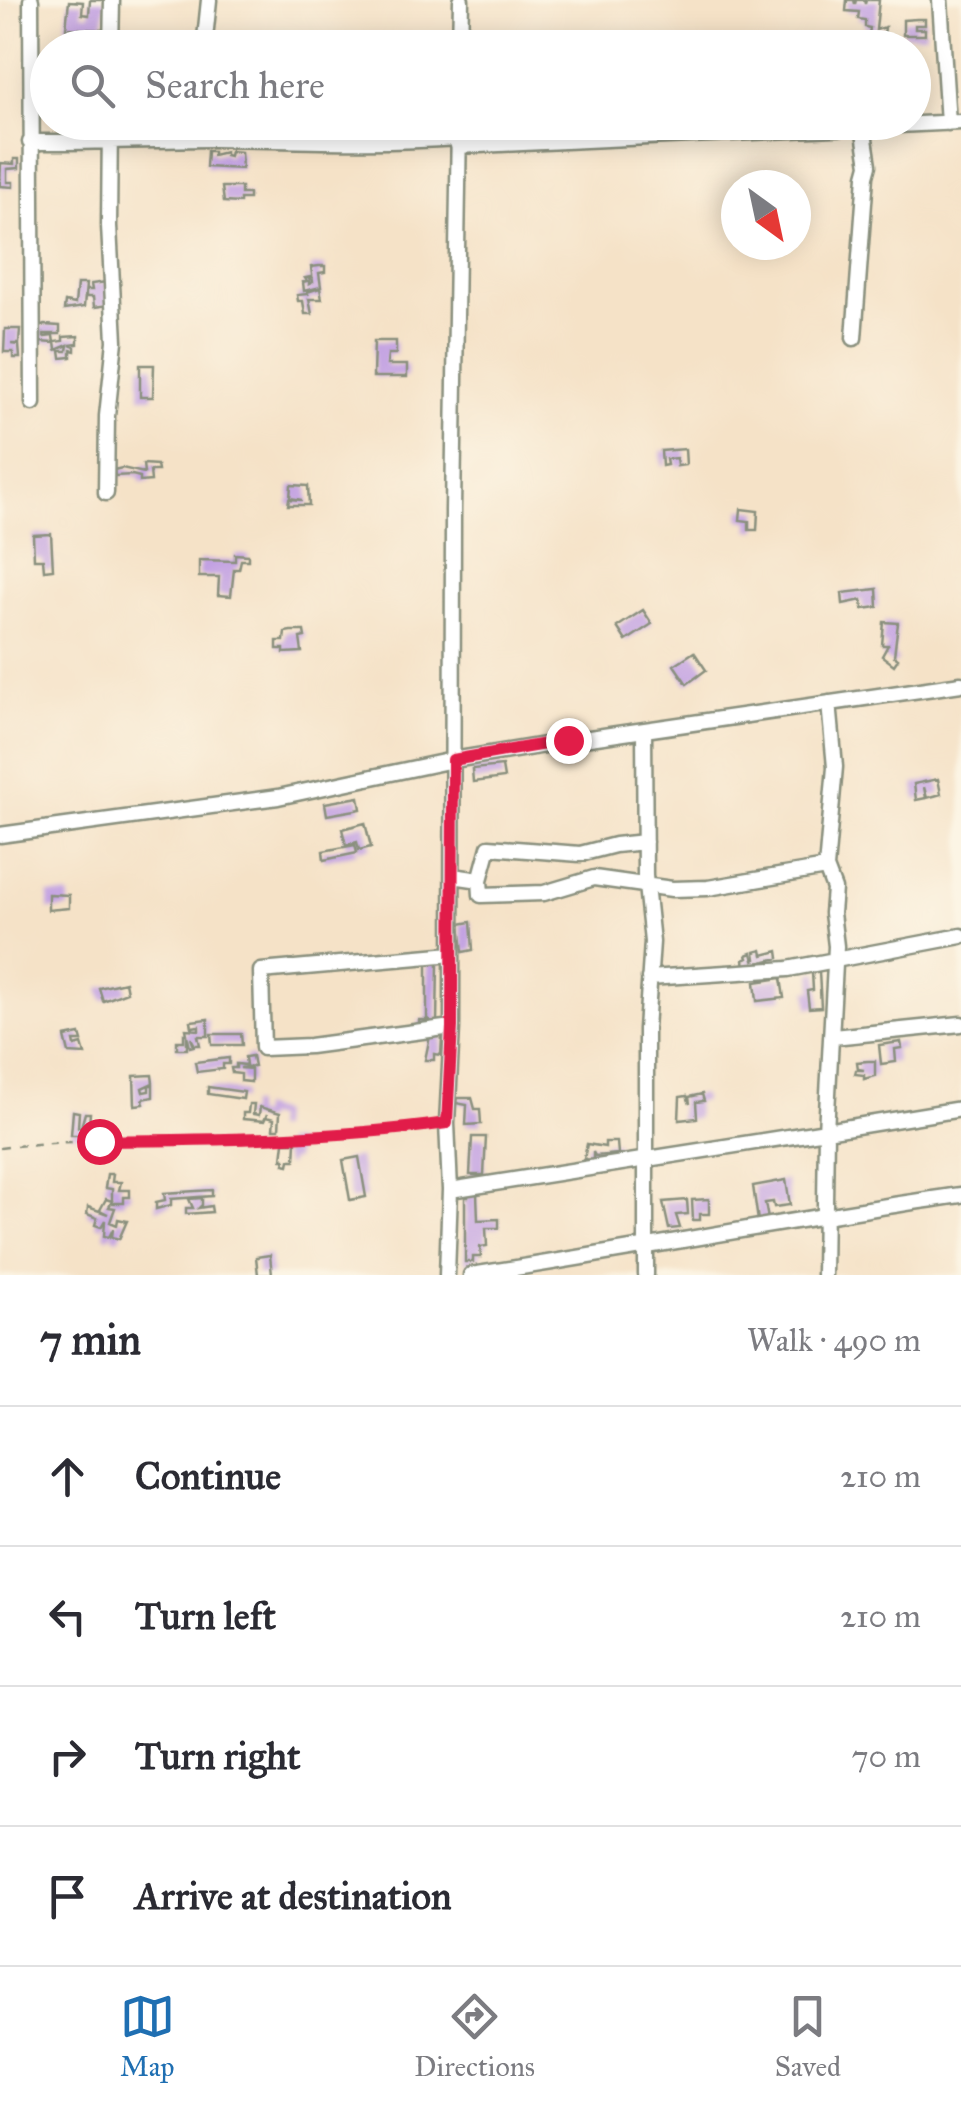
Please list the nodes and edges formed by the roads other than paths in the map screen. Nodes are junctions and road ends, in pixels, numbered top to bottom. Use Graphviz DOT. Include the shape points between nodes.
graph roads {
  1 [pos="32,0"];
  2 [pos="112,0"];
  3 [pos="209,0"];
  4 [pos="460,0"];
  5 [pos="940,0"];
  6 [pos="32,30"];
  7 [pos="112,30"];
  8 [pos="206,30"];
  9 [pos="460,30"];
  10 [pos="955,123"];
  11 [pos="110,140"];
  12 [pos="194,140"];
  13 [pos="419,140"];
  14 [pos="459,140"];
  15 [pos="865,140"];
  16 [pos="30,142"];
  17 [pos="110,144"];
  18 [pos="854,338"];
  19 [pos="33,403"];
  20 [pos="106,493"];
  21 [pos="961,684"];
  22 [pos="829,703"];
  23 [pos="644,730"];
  24 [pos="453,760"];
  25 [pos="0,835"];
  26 [pos="645,842"];
  27 [pos="826,868"];
  28 [pos="453,876"];
  29 [pos="480,880"];
  30 [pos="648,886"];
  31 [pos="961,936"];
  32 [pos="452,954"];
  33 [pos="836,960"];
  34 [pos="649,978"];
  35 [pos="961,1024"];
  36 [pos="452,1027"];
  37 [pos="833,1038"];
  38 [pos="961,1108"];
  39 [pos="826,1131"];
  40 [pos="644,1157"];
  41 [pos="450,1190"];
  42 [pos="961,1195"];
  43 [pos="827,1214"];
  44 [pos="647,1248"];
  45 [pos="447,1275"];
  46 [pos="471,1275"];
  47 [pos="646,1275"];
  48 [pos="824,1275"];
  1 -- 6 [label="street"];
  2 -- 7 [label="street"];
  3 -- 8 [label="street"];
  4 -- 9 [label="street"];
  5 -- 10 [label="street"];
  11 -- 17 [label="street"];
  12 -- 13 [label="street"];
  12 -- 17 [label="street"];
  14 -- 24 [label="street"];
  15 -- 18 [label="street" via="869,165"];
  16 -- 17 [label="street"];
  16 -- 19 [label="street"];
  17 -- 20 [label="street" via="115,341"];
  21 -- 22 [label="street"];
  22 -- 23 [label="street"];
  22 -- 27 [label="street" via="835,767"];
  23 -- 24 [label="street"];
  23 -- 26 [label="street"];
  24 -- 25 [label="street" via="278,797"];
  24 -- 28 [label="street"];
  26 -- 29 [label="street" via="580,854 489,848"];
  26 -- 30 [label="street"];
  27 -- 30 [label="street" via="708,888"];
  27 -- 33 [label="street" via="834,890"];
  28 -- 29 [label="street"];
  28 -- 32 [label="street"];
  29 -- 30 [label="street" via="481,895 497,896 544,893 594,878"];
  30 -- 34 [label="street"];
  31 -- 33 [label="street"];
  32 -- 36 [label="street"];
  32 -- 36 [label="street" via="261,971 264,1048"];
  33 -- 34 [label="street"];
  33 -- 37 [label="street"];
  34 -- 40 [label="street"];
  35 -- 37 [label="street"];
  36 -- 41 [label="street"];
  37 -- 39 [label="street"];
  38 -- 39 [label="street"];
  39 -- 40 [label="street"];
  39 -- 43 [label="street"];
  40 -- 41 [label="street"];
  40 -- 44 [label="street"];
  41 -- 45 [label="street"];
  42 -- 43 [label="street"];
  43 -- 44 [label="street"];
  43 -- 48 [label="street"];
  44 -- 46 [label="street"];
  44 -- 47 [label="street"];
}
